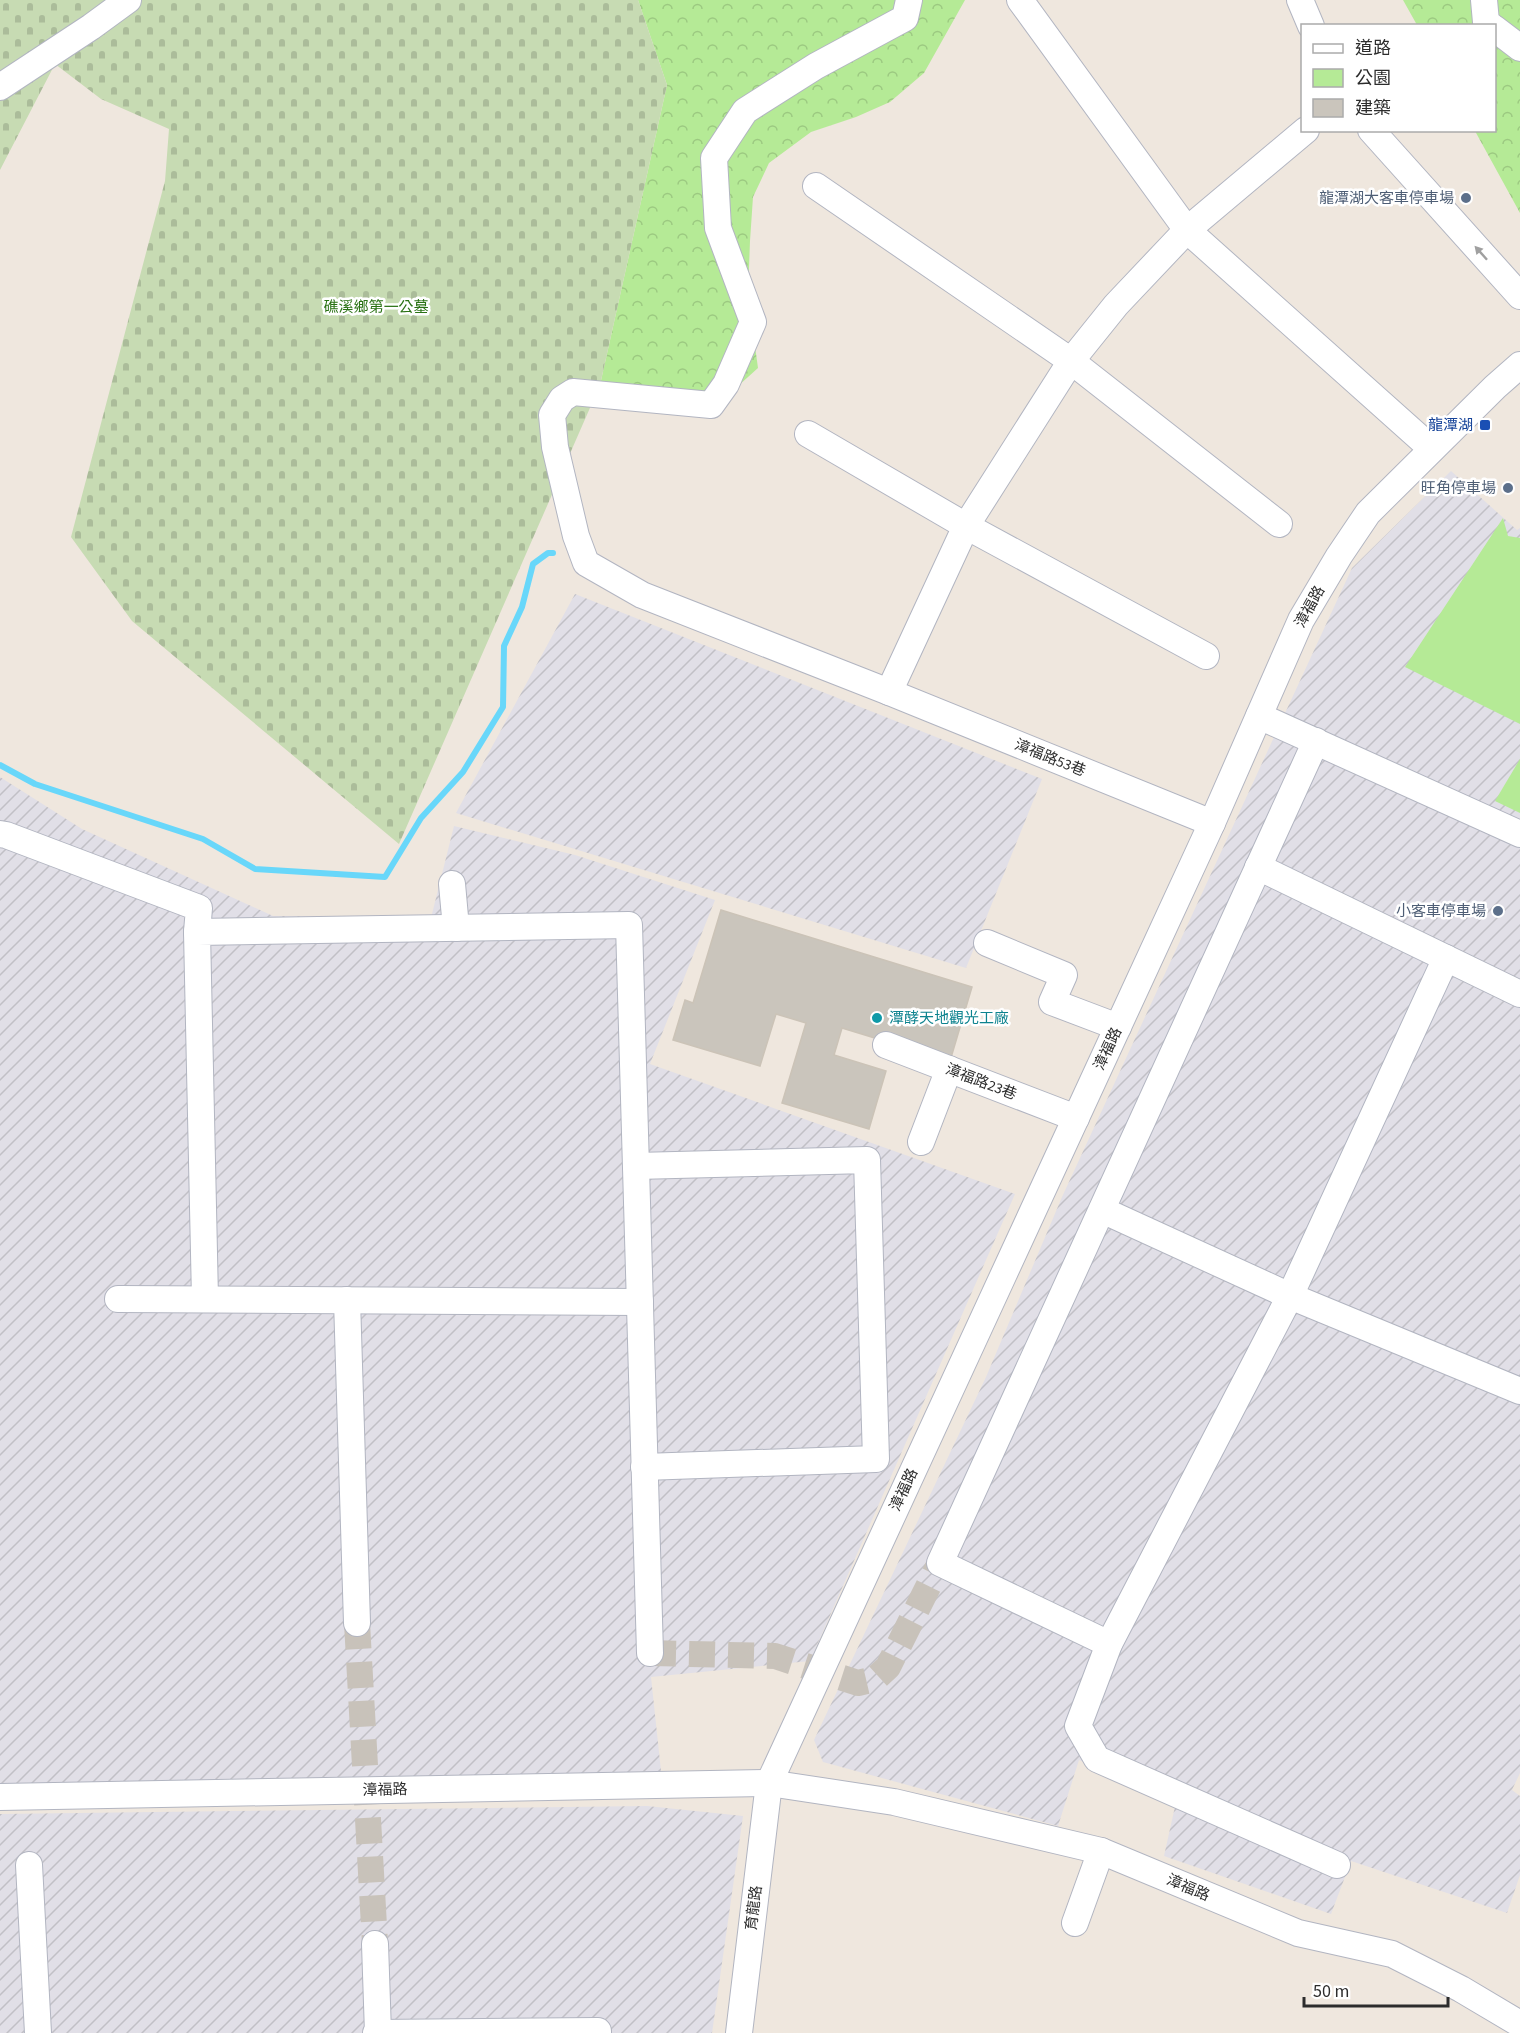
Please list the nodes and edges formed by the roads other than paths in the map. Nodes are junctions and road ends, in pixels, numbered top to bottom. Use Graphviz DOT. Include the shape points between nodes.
graph roads {
  1 [pos="128,0"];
  2 [pos="909,0"];
  3 [pos="1020,0"];
  4 [pos="1300,0"];
  5 [pos="1484,0"];
  6 [pos="1310,24"];
  7 [pos="1488,24"];
  8 [pos="1496,30"];
  9 [pos="1520,48"];
  10 [pos="0,87"];
  11 [pos="1304,132"];
  12 [pos="1373,132"];
  13 [pos="816,186"];
  14 [pos="1187,230"];
  15 [pos="1520,296"];
  16 [pos="1071,361"];
  17 [pos="1520,365"];
  18 [pos="808,434"];
  19 [pos="1432,449"];
  20 [pos="1279,524"];
  21 [pos="966,526"];
  22 [pos="1206,656"];
  23 [pos="889,692"];
  24 [pos="1259,716"];
  25 [pos="1316,741"];
  26 [pos="1212,823"];
  27 [pos="0,834"];
  28 [pos="1520,834"];
  29 [pos="1258,867"];
  30 [pos="452,884"];
  31 [pos="456,928"];
  32 [pos="197,932"];
  33 [pos="987,943"];
  34 [pos="1446,958"];
  35 [pos="1520,994"];
  36 [pos="1118,1027"];
  37 [pos="886,1045"];
  38 [pos="949,1069"];
  39 [pos="1076,1119"];
  40 [pos="921,1142"];
  41 [pos="636,1166"];
  42 [pos="1102,1210"];
  43 [pos="1290,1296"];
  44 [pos="118,1299"];
  45 [pos="205,1299"];
  46 [pos="347,1300"];
  47 [pos="640,1302"];
  48 [pos="1520,1391"];
  49 [pos="644,1467"];
  50 [pos="357,1623"];
  51 [pos="1109,1644"];
  52 [pos="650,1653"];
  53 [pos="769,1783"];
  54 [pos="0,1797"];
  55 [pos="1101,1851"];
  56 [pos="29,1865"];
  57 [pos="1337,1865"];
  58 [pos="1075,1923"];
  59 [pos="375,1944"];
  60 [pos="1520,2024"];
  61 [pos="38,2033"];
  62 [pos="377,2033"];
  63 [pos="598,2033"];
  64 [pos="739,2033"];
  1 -- 10 [label="street"];
  2 -- 23 [label="street, 漳福路53巷" via="905,18 816,66 745,111 714,158 718,228 753,322 726,384 711,405 573,392 562,399 552,415 555,447 586,562 642,594"];
  3 -- 14 [label="street"];
  4 -- 6 [label="street"];
  5 -- 7 [label="street"];
  8 -- 9 [label="street"];
  11 -- 14 [label="street"];
  15 -- 12 [label="street, one-way"];
  13 -- 16 [label="street"];
  14 -- 16 [label="street" via="1116,305"];
  14 -- 19 [label="street"];
  16 -- 20 [label="street"];
  16 -- 21 [label="street"];
  17 -- 19 [label="street, 漳福路"];
  18 -- 21 [label="street"];
  19 -- 24 [label="street, 漳福路" via="1368,513 1340,556 1301,620"];
  21 -- 22 [label="street"];
  21 -- 23 [label="street"];
  23 -- 26 [label="street, 漳福路53巷"];
  24 -- 25 [label="street"];
  24 -- 26 [label="street, 漳福路"];
  25 -- 28 [label="street"];
  25 -- 29 [label="street"];
  26 -- 36 [label="street, 漳福路"];
  27 -- 32 [label="street" via="199,908"];
  29 -- 34 [label="street"];
  29 -- 42 [label="street"];
  30 -- 31 [label="street"];
  31 -- 32 [label="street"];
  31 -- 41 [label="street" via="629,925"];
  32 -- 45 [label="street"];
  33 -- 36 [label="street" via="1064,975 1052,1002"];
  34 -- 35 [label="street"];
  34 -- 43 [label="street"];
  36 -- 39 [label="street, 漳福路"];
  37 -- 38 [label="street, 漳福路23巷"];
  38 -- 39 [label="street, 漳福路23巷"];
  38 -- 40 [label="street"];
  39 -- 53 [label="street, 漳福路"];
  41 -- 47 [label="street"];
  41 -- 49 [label="street" via="867,1160 876,1459"];
  42 -- 43 [label="street"];
  42 -- 51 [label="street" via="940,1563"];
  43 -- 48 [label="street"];
  43 -- 51 [label="street"];
  44 -- 45 [label="street"];
  45 -- 46 [label="street"];
  46 -- 47 [label="street"];
  46 -- 50 [label="street"];
  47 -- 49 [label="street"];
  49 -- 52 [label="street"];
  51 -- 57 [label="street" via="1078,1726 1097,1759"];
  53 -- 54 [label="street, 漳福路"];
  53 -- 55 [label="street, 漳福路" via="894,1802"];
  53 -- 64 [label="street, 育龍路"];
  55 -- 58 [label="street"];
  55 -- 60 [label="street, 漳福路" via="1298,1933 1392,1954"];
  56 -- 61 [label="street"];
  59 -- 62 [label="street"];
  62 -- 63 [label="street"];
}
